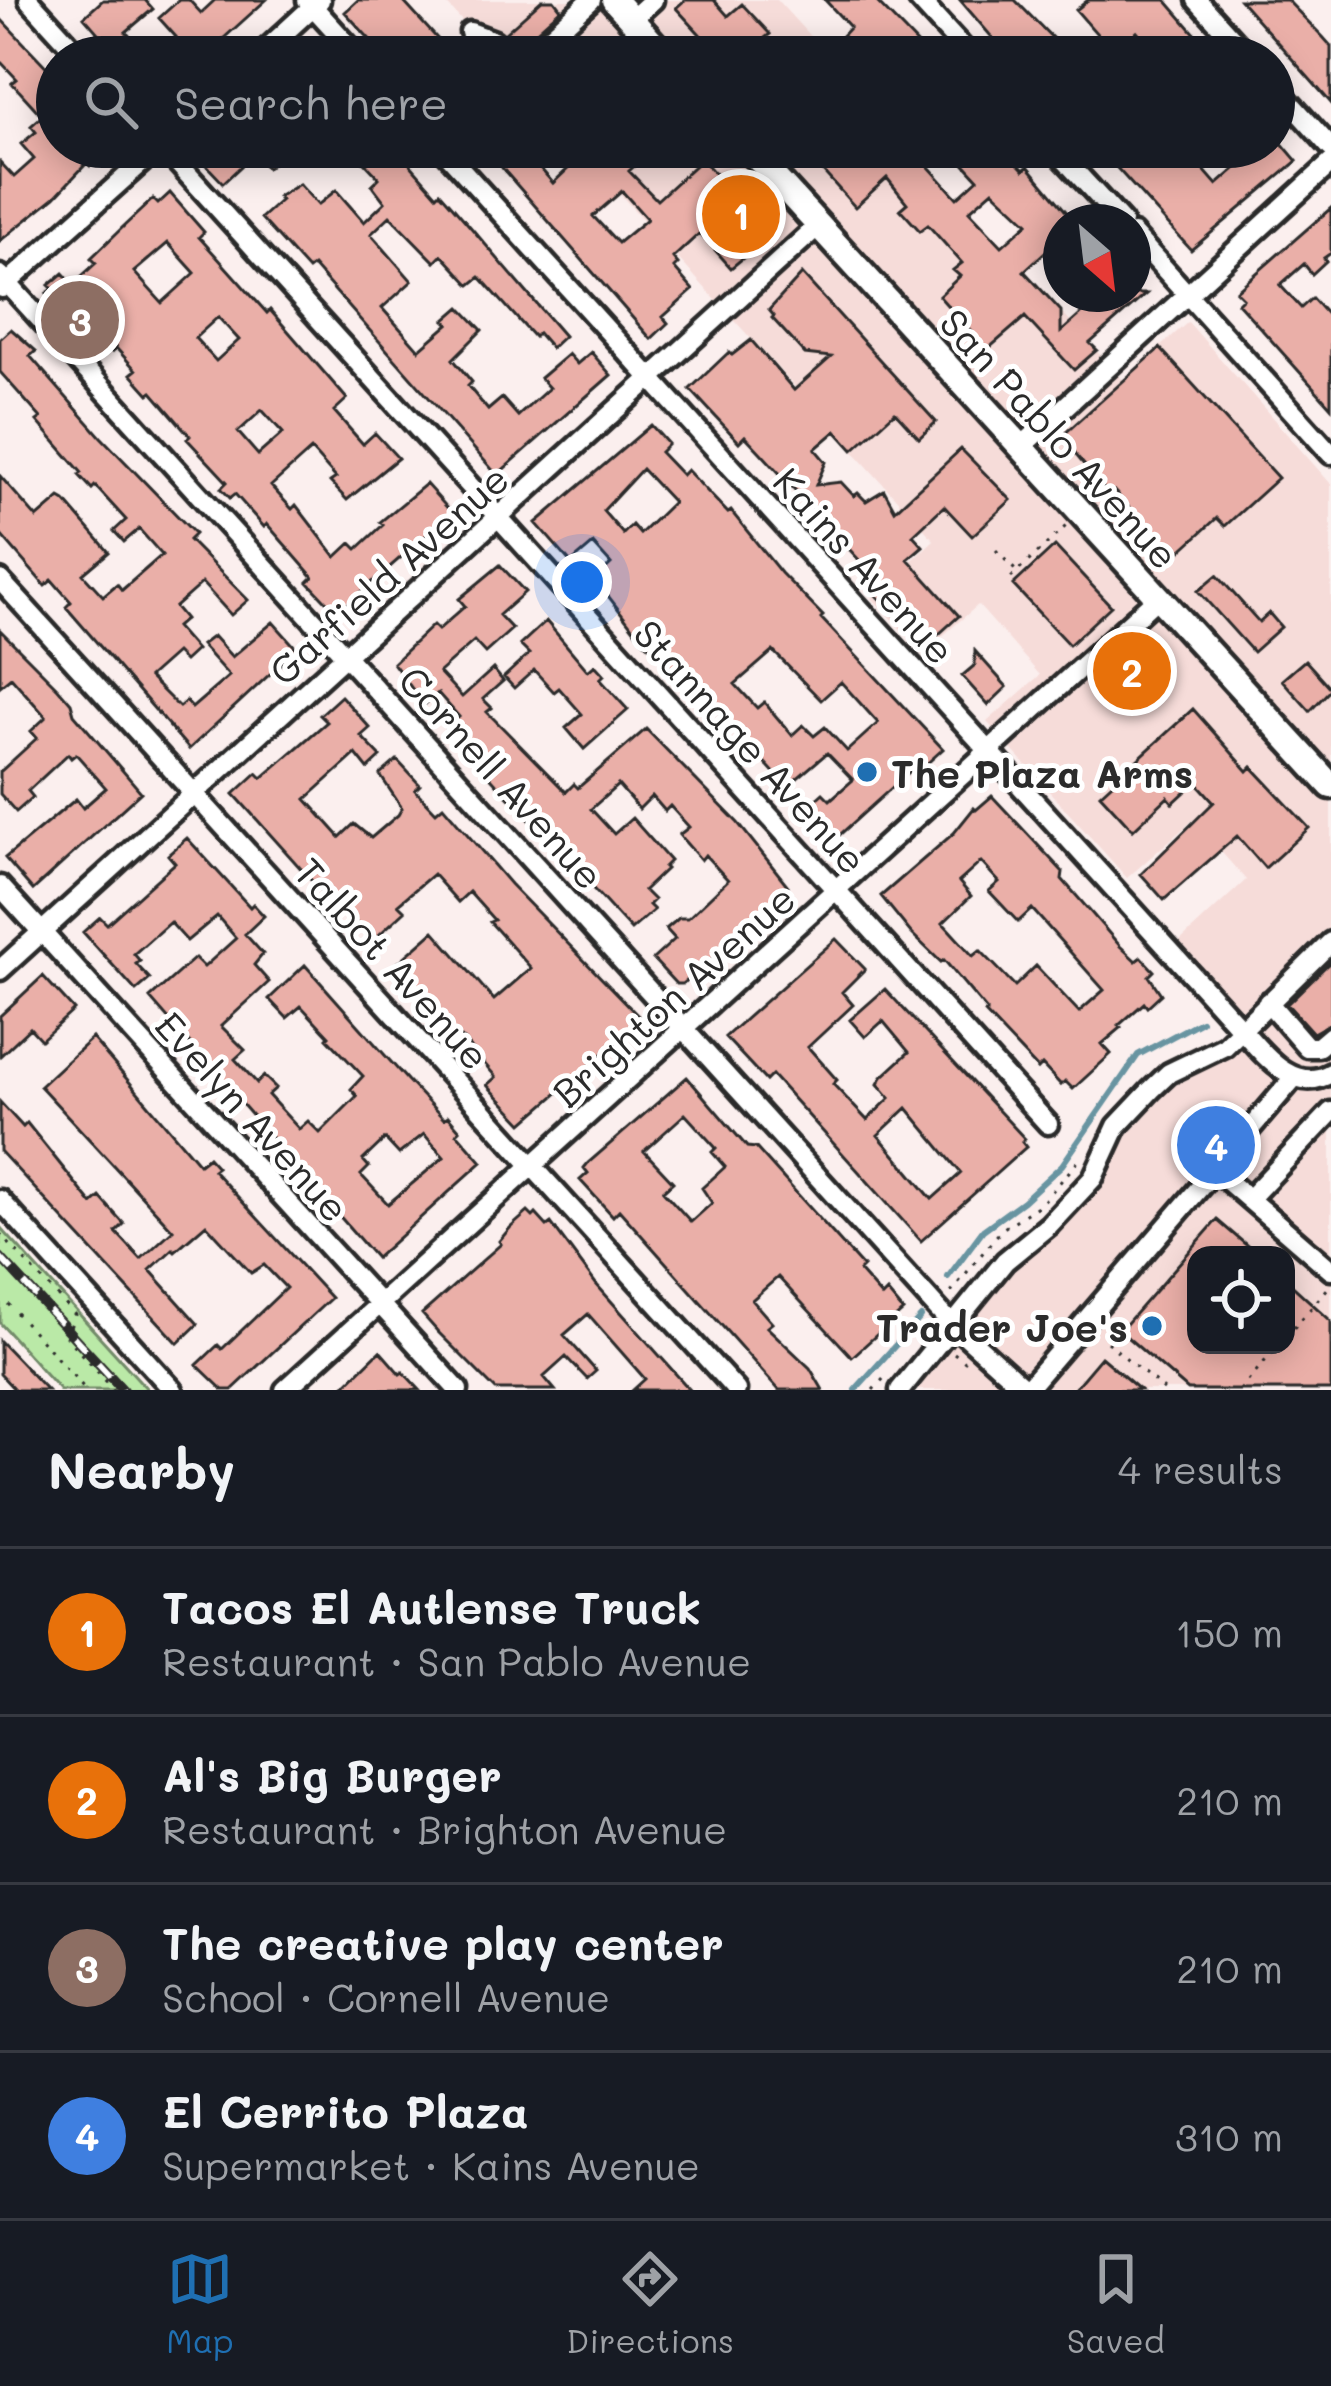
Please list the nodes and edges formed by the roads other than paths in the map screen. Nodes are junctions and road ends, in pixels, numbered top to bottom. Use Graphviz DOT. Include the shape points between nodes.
graph roads {
  1 [pos="29,0"];
  2 [pos="592,0"];
  3 [pos="614,0"];
  4 [pos="653,0"];
  5 [pos="919,0"];
  6 [pos="1197,0"];
  7 [pos="314,2"];
  8 [pos="631,20"];
  9 [pos="470,32"];
  10 [pos="62,36"];
  11 [pos="279,36"];
  12 [pos="340,36"];
  13 [pos="482,36"];
  14 [pos="552,36"];
  15 [pos="646,36"];
  16 [pos="952,36"];
  17 [pos="1230,36"];
  18 [pos="1295,108"];
  19 [pos="1331,148"];
  20 [pos="1331,163"];
  21 [pos="136,168"];
  22 [pos="180,168"];
  23 [pos="460,168"];
  24 [pos="766,168"];
  25 [pos="1073,168"];
  26 [pos="1106,204"];
  27 [pos="818,225"];
  28 [pos="1151,254"];
  29 [pos="2,283"];
  30 [pos="1188,295"];
  31 [pos="651,379"];
  32 [pos="1021,447"];
  33 [pos="1331,454"];
  34 [pos="499,518"];
  35 [pos="0,580"];
  36 [pos="1156,598"];
  37 [pos="346,656"];
  38 [pos="989,751"];
  39 [pos="1325,781"];
  40 [pos="194,794"];
  41 [pos="1331,800"];
  42 [pos="0,886"];
  43 [pos="838,890"];
  44 [pos="42,932"];
  45 [pos="1331,942"];
  46 [pos="0,970"];
  47 [pos="1268,1002"];
  48 [pos="685,1028"];
  49 [pos="1240,1028"];
  50 [pos="1331,1036"];
  51 [pos="1331,1073"];
  52 [pos="1293,1079"];
  53 [pos="1331,1112"];
  54 [pos="1048,1124"];
  55 [pos="533,1167"];
  56 [pos="1214,1169"];
  57 [pos="1249,1199"];
  58 [pos="0,1200"];
  59 [pos="1331,1270"];
  60 [pos="380,1304"];
  61 [pos="949,1320"];
  62 [pos="894,1382"];
  63 [pos="173,1390"];
  64 [pos="285,1390"];
  65 [pos="458,1390"];
  66 [pos="736,1390"];
  67 [pos="1026,1390"];
  1 -- 10 [label="street"];
  2 -- 14 [label="street"];
  3 -- 8 [label="main road"];
  4 -- 8 [label="street"];
  5 -- 16 [label="street"];
  6 -- 17 [label="street"];
  7 -- 11 [label="street"];
  7 -- 12 [label="street"];
  8 -- 15 [label="main road"];
  9 -- 13 [label="street"];
  18 -- 19 [label="street"];
  20 -- 30 [label="street"];
  21 -- 29 [label="street"];
  22 -- 34 [label="street, Stannage Avenue"];
  23 -- 31 [label="street, Kains Avenue"];
  24 -- 27 [label="main road, San Pablo Avenue"];
  25 -- 26 [label="street"];
  27 -- 31 [label="street, Garfield Avenue"];
  27 -- 32 [label="main road, San Pablo Avenue"];
  28 -- 30 [label="street"];
  29 -- 37 [label="street, Cornell Avenue"];
  30 -- 32 [label="street"];
  30 -- 33 [label="street"];
  31 -- 34 [label="street, Garfield Avenue"];
  31 -- 38 [label="street, Kains Avenue"];
  32 -- 36 [label="main road, San Pablo Avenue"];
  34 -- 37 [label="street, Garfield Avenue"];
  34 -- 43 [label="street, Stannage Avenue"];
  35 -- 40 [label="street, Talbot Avenue"];
  36 -- 38 [label="street, Brighton Avenue"];
  36 -- 39 [label="main road, San Pablo Avenue"];
  37 -- 40 [label="street, Garfield Avenue"];
  37 -- 48 [label="street, Cornell Avenue"];
  38 -- 43 [label="street, Brighton Avenue"];
  38 -- 49 [label="street, Kains Avenue"];
  39 -- 41 [label="main road, San Pablo Avenue"];
  40 -- 44 [label="street, Garfield Avenue"];
  40 -- 55 [label="street, Talbot Avenue"];
  42 -- 44 [label="street, Evelyn Avenue"];
  43 -- 48 [label="street, Brighton Avenue"];
  43 -- 54 [label="street, Stannage Avenue"];
  44 -- 46 [label="street, Garfield Avenue"];
  44 -- 60 [label="street, Evelyn Avenue"];
  45 -- 47 [label="street"];
  47 -- 49 [label="street"];
  47 -- 50 [label="street" via="1306,1047"];
  48 -- 55 [label="street, Brighton Avenue"];
  48 -- 61 [label="street, Cornell Avenue"];
  49 -- 52 [label="street, Kains Avenue"];
  49 -- 61 [label="street" via="1225,1046 1169,1072 1151,1090 1117,1126 1093,1178"];
  51 -- 52 [label="street"];
  52 -- 56 [label="street"];
  53 -- 57 [label="street"];
  55 -- 60 [label="street, Brighton Avenue"];
  55 -- 66 [label="street, Talbot Avenue"];
  56 -- 57 [label="street"];
  56 -- 67 [label="street"];
  57 -- 59 [label="street"];
  58 -- 63 [label="street"];
  60 -- 64 [label="street, Brighton Avenue"];
  60 -- 65 [label="street, Evelyn Avenue"];
  61 -- 62 [label="street" via="940,1342"];
  61 -- 67 [label="street, Cornell Avenue"];
}
